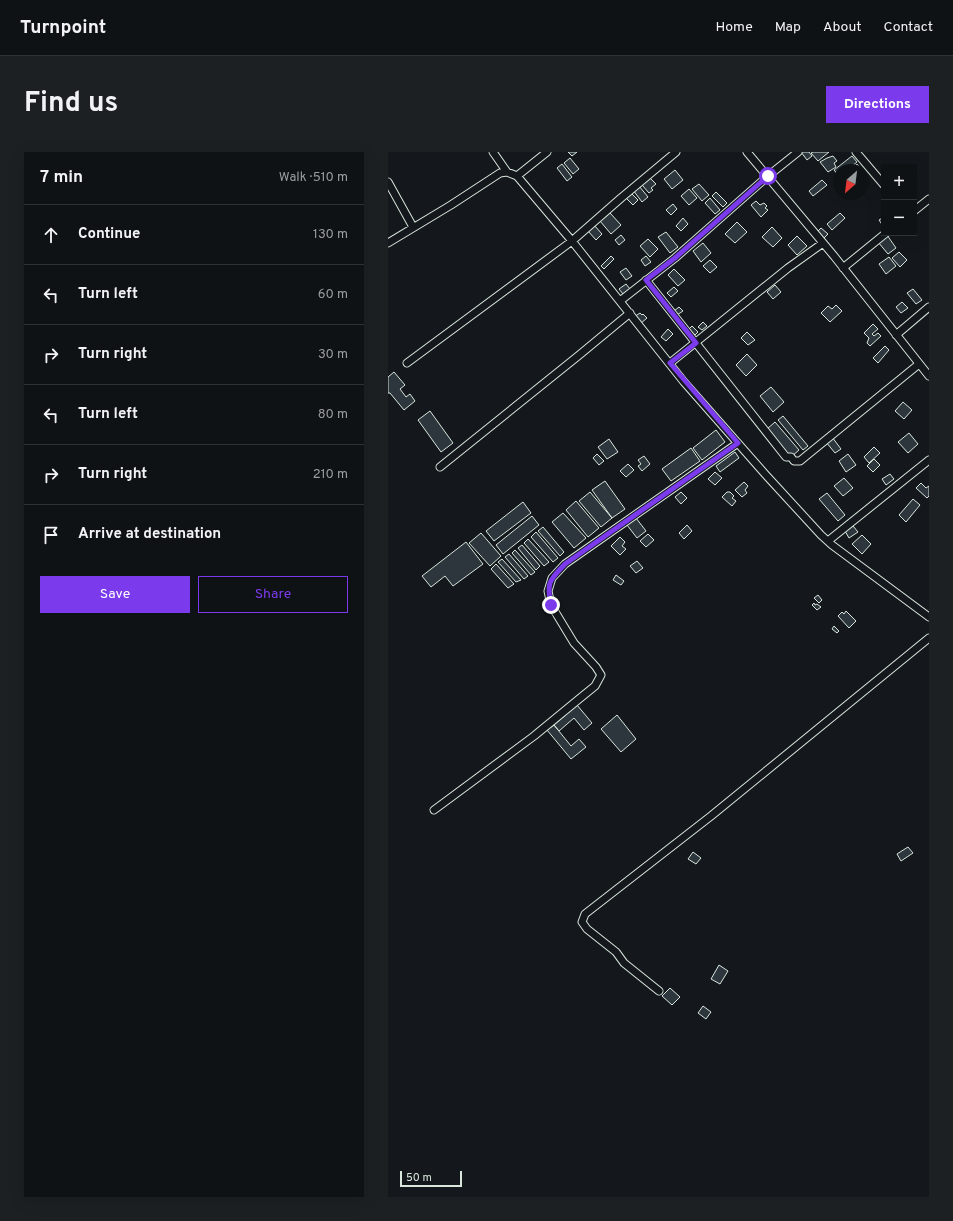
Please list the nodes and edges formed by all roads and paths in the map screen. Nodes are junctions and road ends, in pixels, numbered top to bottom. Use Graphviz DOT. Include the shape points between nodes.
graph roads {
  1 [pos="493,152"];
  2 [pos="547,152"];
  3 [pos="676,152"];
  4 [pos="747,152"];
  5 [pos="798,152"];
  6 [pos="856,152"];
  7 [pos="507,172"];
  8 [pos="517,176"];
  9 [pos="768,176"];
  10 [pos="881,181"];
  11 [pos="388,182"];
  12 [pos="929,199"];
  13 [pos="917,209"];
  14 [pos="413,227"];
  15 [pos="882,236"];
  16 [pos="572,241"];
  17 [pos="388,243"];
  18 [pos="823,243"];
  19 [pos="843,268"];
  20 [pos="646,280"];
  21 [pos="620,301"];
  22 [pos="929,306"];
  23 [pos="630,313"];
  24 [pos="896,335"];
  25 [pos="696,343"];
  26 [pos="407,363"];
  27 [pos="670,363"];
  28 [pos="919,364"];
  29 [pos="929,376"];
  30 [pos="738,443"];
  31 [pos="929,460"];
  32 [pos="440,467"];
  33 [pos="828,541"];
  34 [pos="929,617"];
  35 [pos="929,638"];
  36 [pos="434,810"];
  37 [pos="659,991"];
  1 -- 7 [label="street"];
  2 -- 8 [label="street"];
  3 -- 16 [label="street"];
  4 -- 9 [label="street"];
  5 -- 9 [label="street"];
  6 -- 10 [label="street"];
  7 -- 8 [label="street"];
  7 -- 14 [label="street" via="500,173"];
  8 -- 16 [label="street"];
  9 -- 18 [label="street"];
  9 -- 20 [label="street"];
  11 -- 14 [label="street"];
  12 -- 13 [label="street"];
  14 -- 17 [label="street"];
  15 -- 19 [label="street"];
  16 -- 21 [label="street"];
  16 -- 26 [label="street"];
  18 -- 19 [label="street"];
  18 -- 25 [label="street" via="788,268"];
  19 -- 24 [label="street"];
  20 -- 21 [label="street"];
  20 -- 25 [label="street"];
  21 -- 23 [label="street"];
  22 -- 24 [label="street"];
  23 -- 27 [label="street"];
  23 -- 32 [label="street"];
  24 -- 28 [label="street"];
  25 -- 27 [label="street"];
  25 -- 28 [label="street" via="786,457 794,461 800,461"];
  27 -- 30 [label="street"];
  28 -- 29 [label="street"];
  30 -- 33 [label="street"];
  30 -- 36 [label="street" via="565,564 552,578 548,591 551,605 574,643 601,675 595,686 534,736"];
  31 -- 33 [label="street"];
  33 -- 34 [label="street"];
  35 -- 37 [label="street" via="585,914 582,922 587,929"];
}
